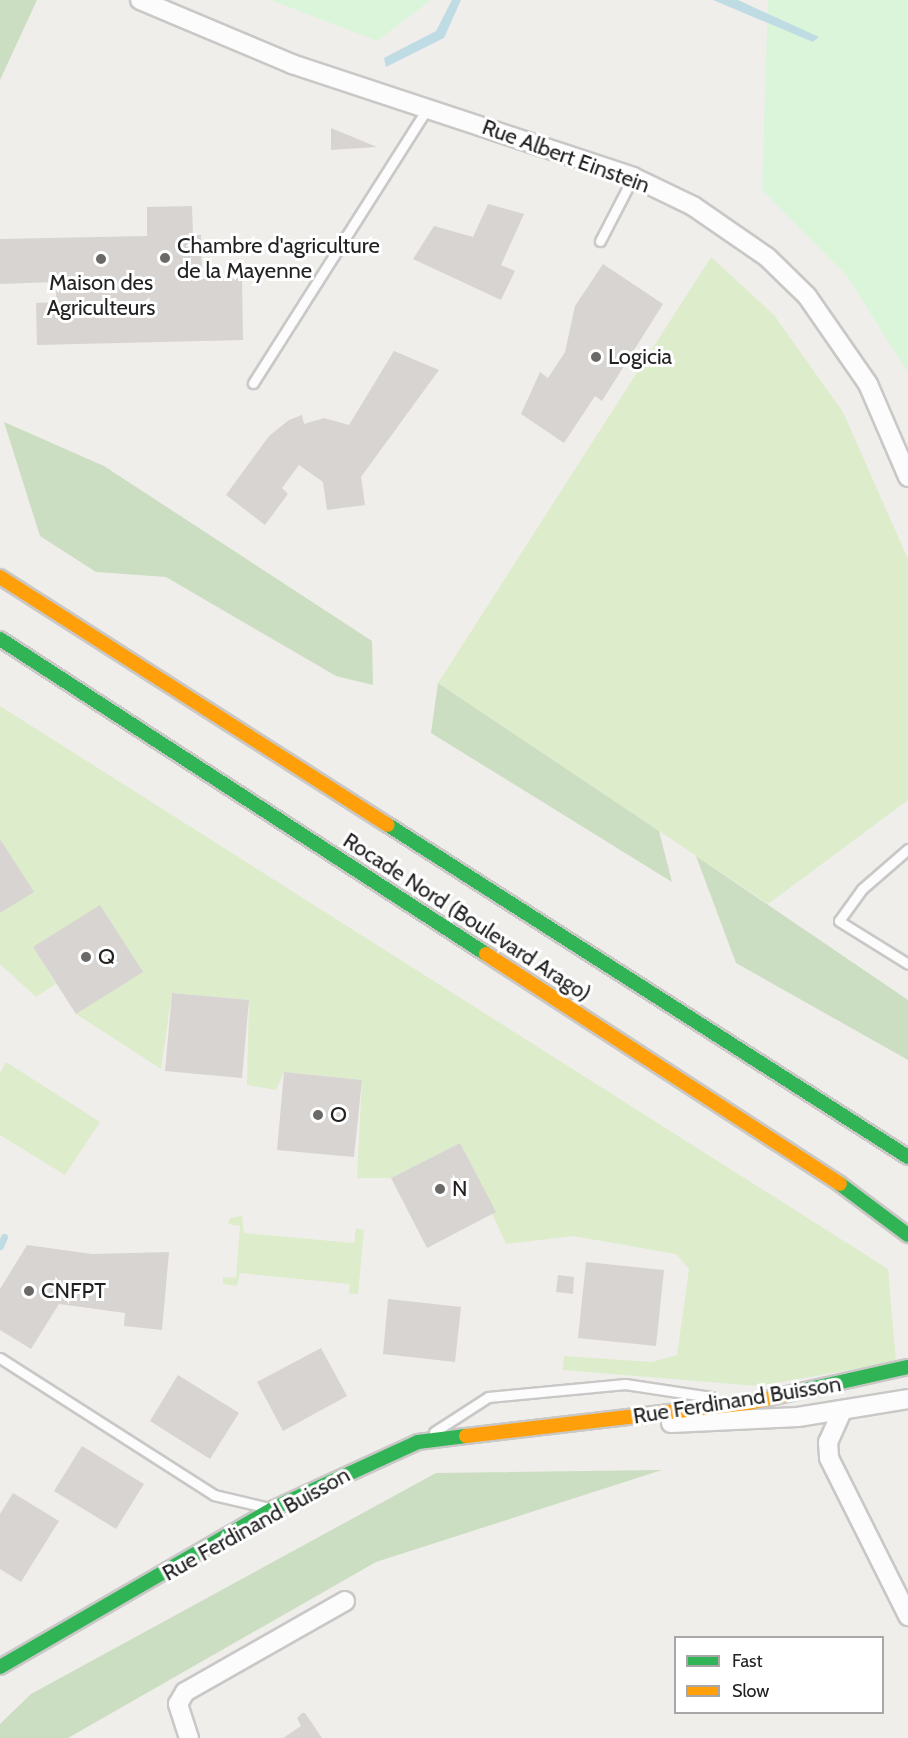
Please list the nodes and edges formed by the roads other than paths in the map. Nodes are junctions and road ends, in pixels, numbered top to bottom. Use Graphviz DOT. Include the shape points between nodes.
graph roads {
  1 [pos="140,0"];
  2 [pos="428,107"];
  3 [pos="633,177"];
  4 [pos="600,241"];
  5 [pos="253,383"];
  6 [pos="908,477"];
  7 [pos="0,577"];
  8 [pos="0,639"];
  9 [pos="908,849"];
  10 [pos="908,964"];
  11 [pos="908,1157"];
  12 [pos="908,1235"];
  13 [pos="0,1359"];
  14 [pos="908,1367"];
  15 [pos="908,1399"];
  16 [pos="749,1403"];
  17 [pos="842,1411"];
  18 [pos="565,1427"];
  19 [pos="418,1442"];
  20 [pos="274,1508"];
  21 [pos="345,1601"];
  22 [pos="908,1616"];
  23 [pos="0,1667"];
  24 [pos="189,1738"];
  1 -- 2 [label="street, Rue Albert Einstein" via="292,64"];
  2 -- 3 [label="street, Rue Albert Einstein"];
  2 -- 5 [label="lane"];
  3 -- 4 [label="lane"];
  3 -- 6 [label="street, Rue Albert Einstein" via="693,206 767,257 807,296 868,384"];
  7 -- 11 [label="main road"];
  8 -- 12 [label="main road, Rocade Nord (Boulevard Arago)" via="847,1188"];
  9 -- 10 [label="lane" via="862,889 839,921"];
  13 -- 20 [label="lane" via="214,1495"];
  14 -- 16 [label="main road, Rue Ferdinand Buisson"];
  15 -- 17 [label="street, Rue Ferdinand Buisson"];
  16 -- 18 [label="main road, Rue Ferdinand Buisson"];
  16 -- 19 [label="lane" via="625,1384 488,1397"];
  17 -- 18 [label="street, Rue Ferdinand Buisson"];
  17 -- 22 [label="street" via="828,1442 829,1458"];
  18 -- 19 [label="main road, Rue Ferdinand Buisson"];
  19 -- 20 [label="main road, Rue Ferdinand Buisson"];
  20 -- 23 [label="main road, Rue Ferdinand Buisson"];
  21 -- 24 [label="street" via="185,1692 178,1704"];
}
